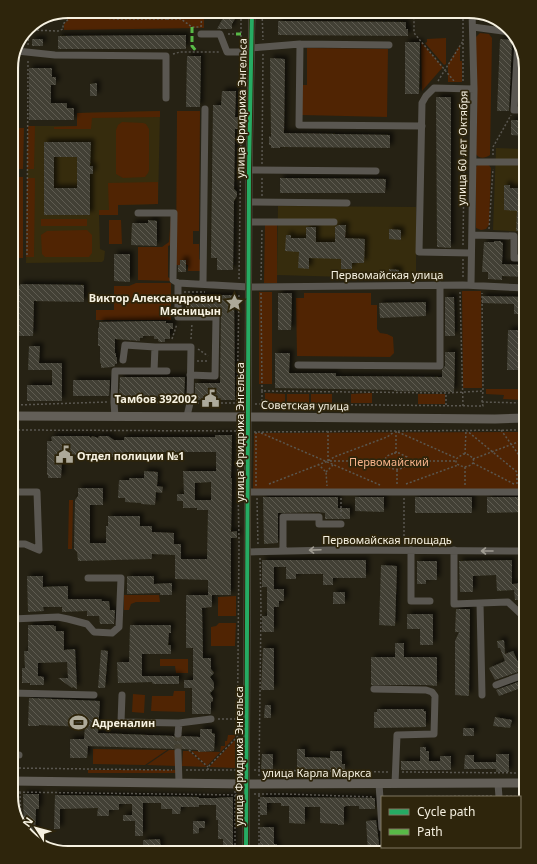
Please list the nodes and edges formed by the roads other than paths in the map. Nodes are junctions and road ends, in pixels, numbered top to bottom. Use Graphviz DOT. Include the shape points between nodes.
graph roads {
  1 [pos="252,18"];
  2 [pos="472,18"];
  3 [pos="473,27"];
  4 [pos="503,31"];
  5 [pos="201,34"];
  6 [pos="300,44"];
  7 [pos="389,45"];
  8 [pos="251,50"];
  9 [pos="21,51"];
  10 [pos="517,55"];
  11 [pos="474,89"];
  12 [pos="166,98"];
  13 [pos="205,109"];
  14 [pos="519,110"];
  15 [pos="422,126"];
  16 [pos="473,162"];
  17 [pos="519,162"];
  18 [pos="249,170"];
  19 [pos="376,171"];
  20 [pos="249,202"];
  21 [pos="347,203"];
  22 [pos="138,213"];
  23 [pos="249,222"];
  24 [pos="334,222"];
  25 [pos="472,235"];
  26 [pos="471,253"];
  27 [pos="519,258"];
  28 [pos="178,283"];
  29 [pos="203,284"];
  30 [pos="440,285"];
  31 [pos="471,285"];
  32 [pos="249,287"];
  33 [pos="519,288"];
  34 [pos="155,347"];
  35 [pos="123,360"];
  36 [pos="298,365"];
  37 [pos="154,371"];
  38 [pos="167,371"];
  39 [pos="190,376"];
  40 [pos="18,416"];
  41 [pos="187,416"];
  42 [pos="115,417"];
  43 [pos="248,417"];
  44 [pos="519,418"];
  45 [pos="519,489"];
  46 [pos="18,492"];
  47 [pos="248,492"];
  48 [pos="341,524"];
  49 [pos="18,544"];
  50 [pos="411,550"];
  51 [pos="454,550"];
  52 [pos="283,551"];
  53 [pos="519,551"];
  54 [pos="248,552"];
  55 [pos="88,578"];
  56 [pos="430,601"];
  57 [pos="480,603"];
  58 [pos="519,612"];
  59 [pos="18,619"];
  60 [pos="519,677"];
  61 [pos="496,685"];
  62 [pos="374,689"];
  63 [pos="18,693"];
  64 [pos="94,695"];
  65 [pos="122,695"];
  66 [pos="482,695"];
  67 [pos="211,719"];
  68 [pos="179,723"];
  69 [pos="178,734"];
  70 [pos="178,752"];
  71 [pos="18,781"];
  72 [pos="179,783"];
  73 [pos="246,784"];
  74 [pos="379,784"];
  75 [pos="396,784"];
  76 [pos="498,784"];
  77 [pos="519,784"];
  78 [pos="499,796"];
  79 [pos="381,812"];
  80 [pos="246,846"];
  1 -- 8 [label="street, улица Фридриха Энгельса"];
  2 -- 3 [label="street, улица 60 лет Октября"];
  3 -- 4 [label="street"];
  3 -- 11 [label="street, улица 60 лет Октября"];
  5 -- 8 [label="street" via="220,34 227,52"];
  6 -- 7 [label="street"];
  6 -- 8 [label="street"];
  6 -- 15 [label="street" via="299,125"];
  8 -- 18 [label="street, улица Фридриха Энгельса"];
  9 -- 12 [label="street" via="55,55 166,56"];
  10 -- 14 [label="street" via="514,110"];
  11 -- 15 [label="street" via="434,88 422,103"];
  11 -- 16 [label="street, улица 60 лет Октября"];
  13 -- 29 [label="street"];
  15 -- 26 [label="street" via="419,252"];
  16 -- 17 [label="street"];
  16 -- 25 [label="street, улица 60 лет Октября"];
  18 -- 19 [label="street"];
  18 -- 20 [label="street, улица Фридриха Энгельса"];
  20 -- 21 [label="street"];
  20 -- 23 [label="street, улица Фридриха Энгельса"];
  22 -- 28 [label="street" via="174,213 173,280"];
  23 -- 24 [label="street"];
  23 -- 32 [label="street, улица Фридриха Энгельса"];
  25 -- 26 [label="street, улица 60 лет Октября"];
  25 -- 27 [label="street" via="514,236 514,258"];
  26 -- 31 [label="street, улица 60 лет Октября"];
  28 -- 29 [label="street, Первомайская улица"];
  28 -- 39 [label="street" via="178,317 216,317 215,376"];
  29 -- 32 [label="street, Первомайская улица"];
  30 -- 31 [label="street, Первомайская улица"];
  30 -- 32 [label="street, Первомайская улица"];
  30 -- 36 [label="street" via="440,366"];
  31 -- 33 [label="street, Первомайская улица"];
  32 -- 43 [label="street, улица Фридриха Энгельса"];
  34 -- 35 [label="street" via="125,345"];
  34 -- 37 [label="street"];
  34 -- 39 [label="street" via="191,346"];
  37 -- 38 [label="street"];
  37 -- 42 [label="street" via="115,371"];
  39 -- 41 [label="street" via="190,403"];
  40 -- 42 [label="main road, Советская улица"];
  41 -- 42 [label="main road, Советская улица"];
  41 -- 43 [label="main road, Советская улица"];
  43 -- 44 [label="main road, Советская улица"];
  43 -- 47 [label="street, улица Фридриха Энгельса" via="254,432"];
  45 -- 47 [label="street" via="465,492"];
  46 -- 49 [label="street" via="37,492 39,550"];
  47 -- 54 [label="street, улица Фридриха Энгельса"];
  48 -- 52 [label="street" via="319,524 319,517 283,517"];
  50 -- 51 [label="street, Первомайская площадь"];
  50 -- 52 [label="street, Первомайская площадь, one-way"];
  50 -- 56 [label="street" via="411,601"];
  53 -- 51 [label="street, Первомайская площадь, one-way"];
  51 -- 57 [label="street" via="454,604"];
  52 -- 54 [label="street, Первомайская площадь"];
  54 -- 73 [label="street, улица Фридриха Энгельса"];
  55 -- 59 [label="street" via="120,578 119,627 112,633 94,632 88,624 58,617"];
  57 -- 58 [label="street" via="508,602"];
  57 -- 66 [label="street"];
  60 -- 61 [label="street"];
  62 -- 75 [label="street" via="426,690 435,696 434,734 397,735"];
  63 -- 64 [label="street"];
  65 -- 68 [label="street" via="121,722"];
  67 -- 68 [label="street"];
  68 -- 69 [label="street"];
  70 -- 72 [label="street"];
  71 -- 72 [label="main road, улица Карла Маркса"];
  72 -- 73 [label="main road, улица Карла Маркса"];
  73 -- 74 [label="main road, улица Карла Маркса"];
  73 -- 80 [label="street, улица Фридриха Энгельса"];
  74 -- 75 [label="main road, улица Карла Маркса"];
  74 -- 79 [label="street"];
  75 -- 76 [label="main road, улица Карла Маркса"];
  76 -- 77 [label="main road, улица Карла Маркса"];
  76 -- 78 [label="street"];
}
